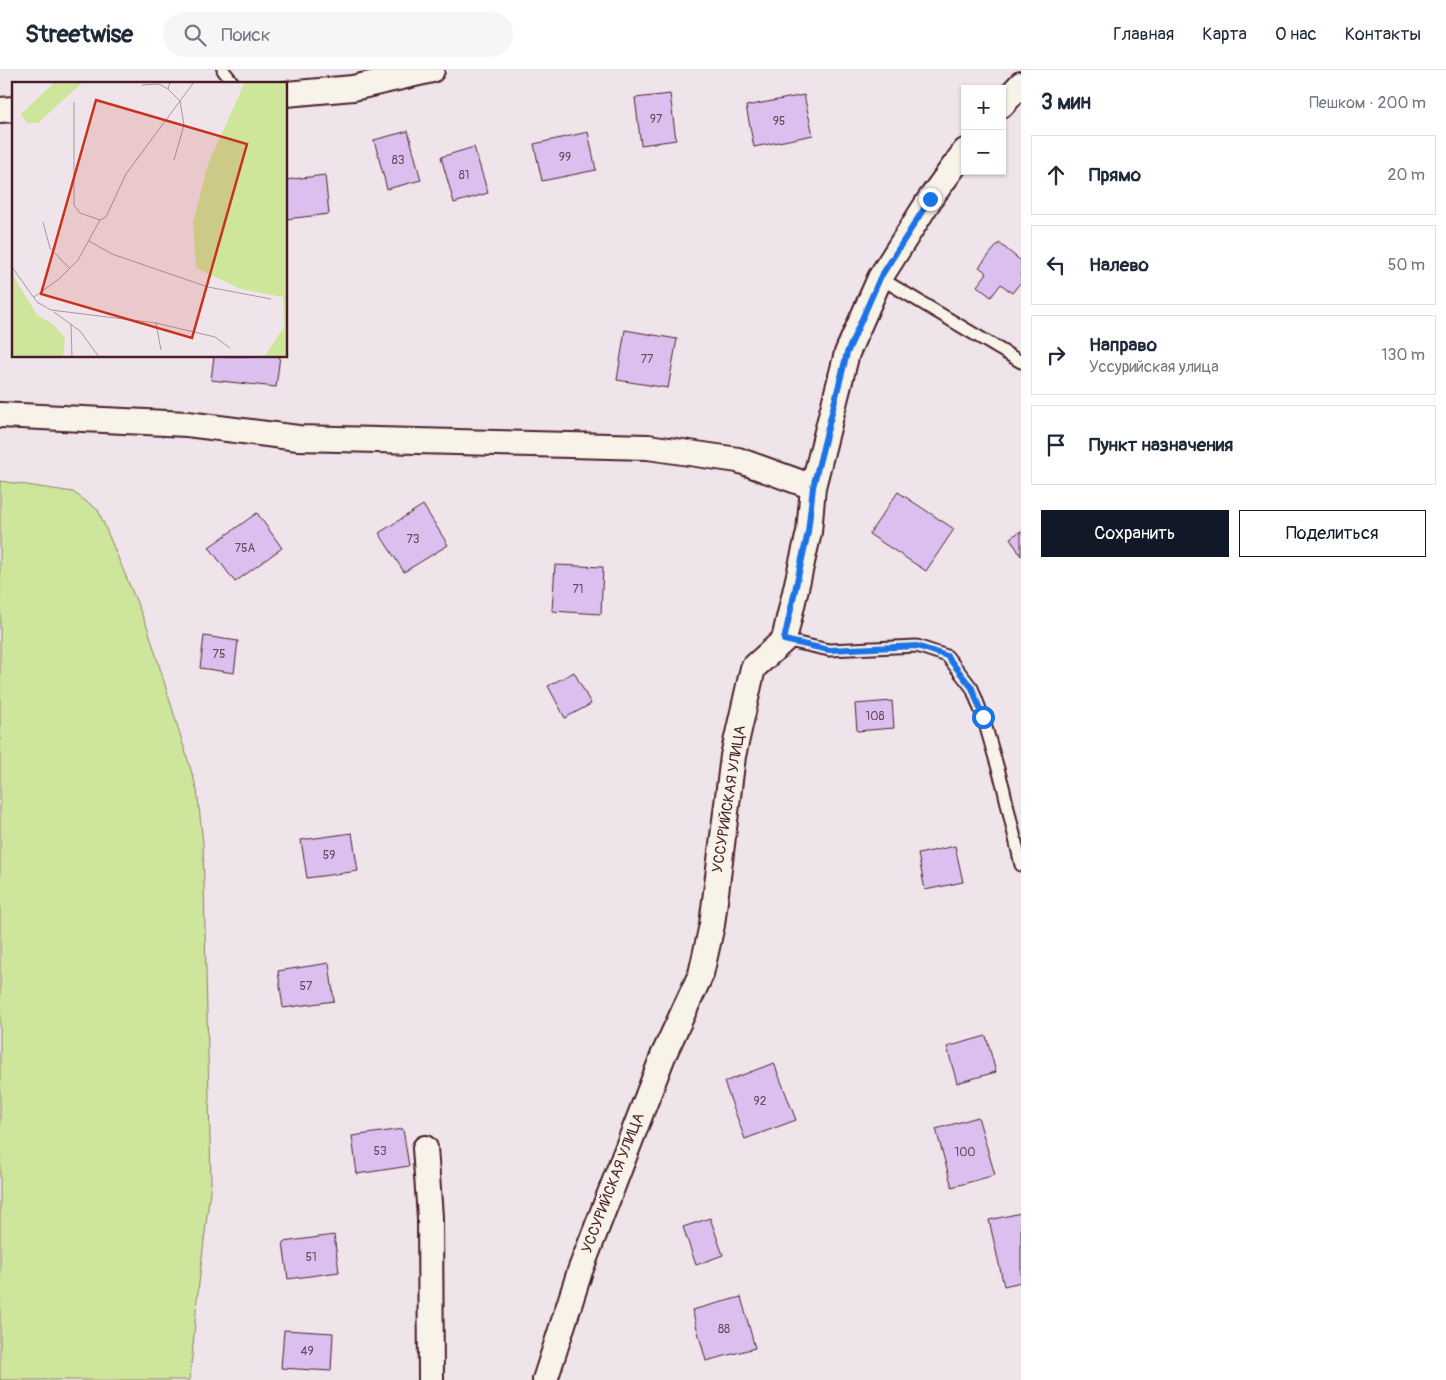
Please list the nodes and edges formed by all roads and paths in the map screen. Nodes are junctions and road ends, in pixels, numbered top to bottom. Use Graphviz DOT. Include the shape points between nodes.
graph roads {
  1 [pos="223,70"];
  2 [pos="432,70"];
  3 [pos="232,82"];
  4 [pos="1021,84"];
  5 [pos="288,94"];
  6 [pos="1006,101"];
  7 [pos="961,156"];
  8 [pos="880,278"];
  9 [pos="1021,362"];
  10 [pos="0,415"];
  11 [pos="813,487"];
  12 [pos="784,640"];
  13 [pos="1021,865"];
  14 [pos="425,1148"];
  15 [pos="431,1380"];
  16 [pos="545,1380"];
  1 -- 3 [label="lane"];
  2 -- 5 [label="street" via="353,88"];
  4 -- 6 [label="street"];
  7 -- 8 [label="street"];
  8 -- 9 [label="lane"];
  8 -- 11 [label="street" via="847,353"];
  10 -- 11 [label="street" via="187,424 298,438 648,447 738,460"];
  11 -- 12 [label="street" via="808,532"];
  12 -- 13 [label="lane" via="829,650 917,646 947,656 972,688 983,717"];
  12 -- 16 [label="street, УССУРИЙСКАЯ УЛИЦА" via="753,668 732,756 712,925 701,974 638,1118 580,1271"];
  14 -- 15 [label="street" via="430,1217"];
}
